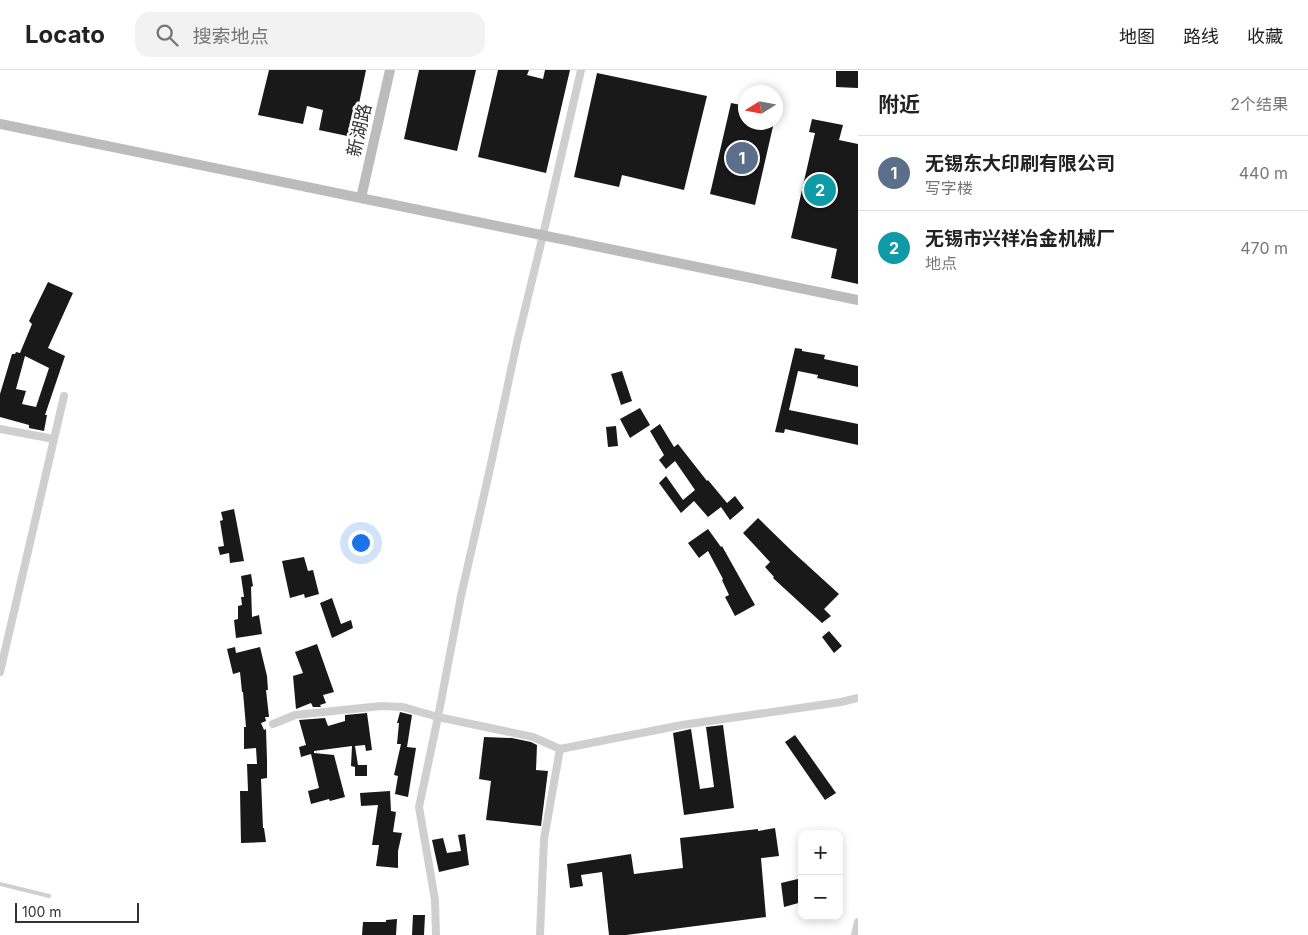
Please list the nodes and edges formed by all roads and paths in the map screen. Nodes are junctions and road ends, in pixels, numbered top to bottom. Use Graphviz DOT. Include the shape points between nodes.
graph roads {
  1 [pos="390,70"];
  2 [pos="581,70"];
  3 [pos="0,124"];
  4 [pos="361,198"];
  5 [pos="543,235"];
  6 [pos="858,300"];
  7 [pos="64,396"];
  8 [pos="0,429"];
  9 [pos="54,439"];
  10 [pos="0,672"];
  11 [pos="858,698"];
  12 [pos="438,717"];
  13 [pos="273,724"];
  14 [pos="560,749"];
  15 [pos="0,884"];
  16 [pos="49,896"];
  17 [pos="858,922"];
  18 [pos="436,935"];
  19 [pos="540,935"];
  20 [pos="855,935"];
  1 -- 4 [label="street, 新湖路"];
  2 -- 5 [label="street"];
  3 -- 4 [label="street"];
  4 -- 5 [label="street"];
  5 -- 6 [label="street"];
  5 -- 12 [label="street" via="461,596"];
  7 -- 9 [label="street"];
  8 -- 9 [label="street"];
  9 -- 10 [label="street"];
  11 -- 14 [label="street" via="682,725"];
  12 -- 13 [label="street" via="403,707 381,706 295,715"];
  12 -- 14 [label="street" via="533,737"];
  12 -- 18 [label="street" via="419,807 435,900"];
  14 -- 19 [label="street" via="544,839"];
  15 -- 16 [label="lane"];
  17 -- 20 [label="street"];
}
